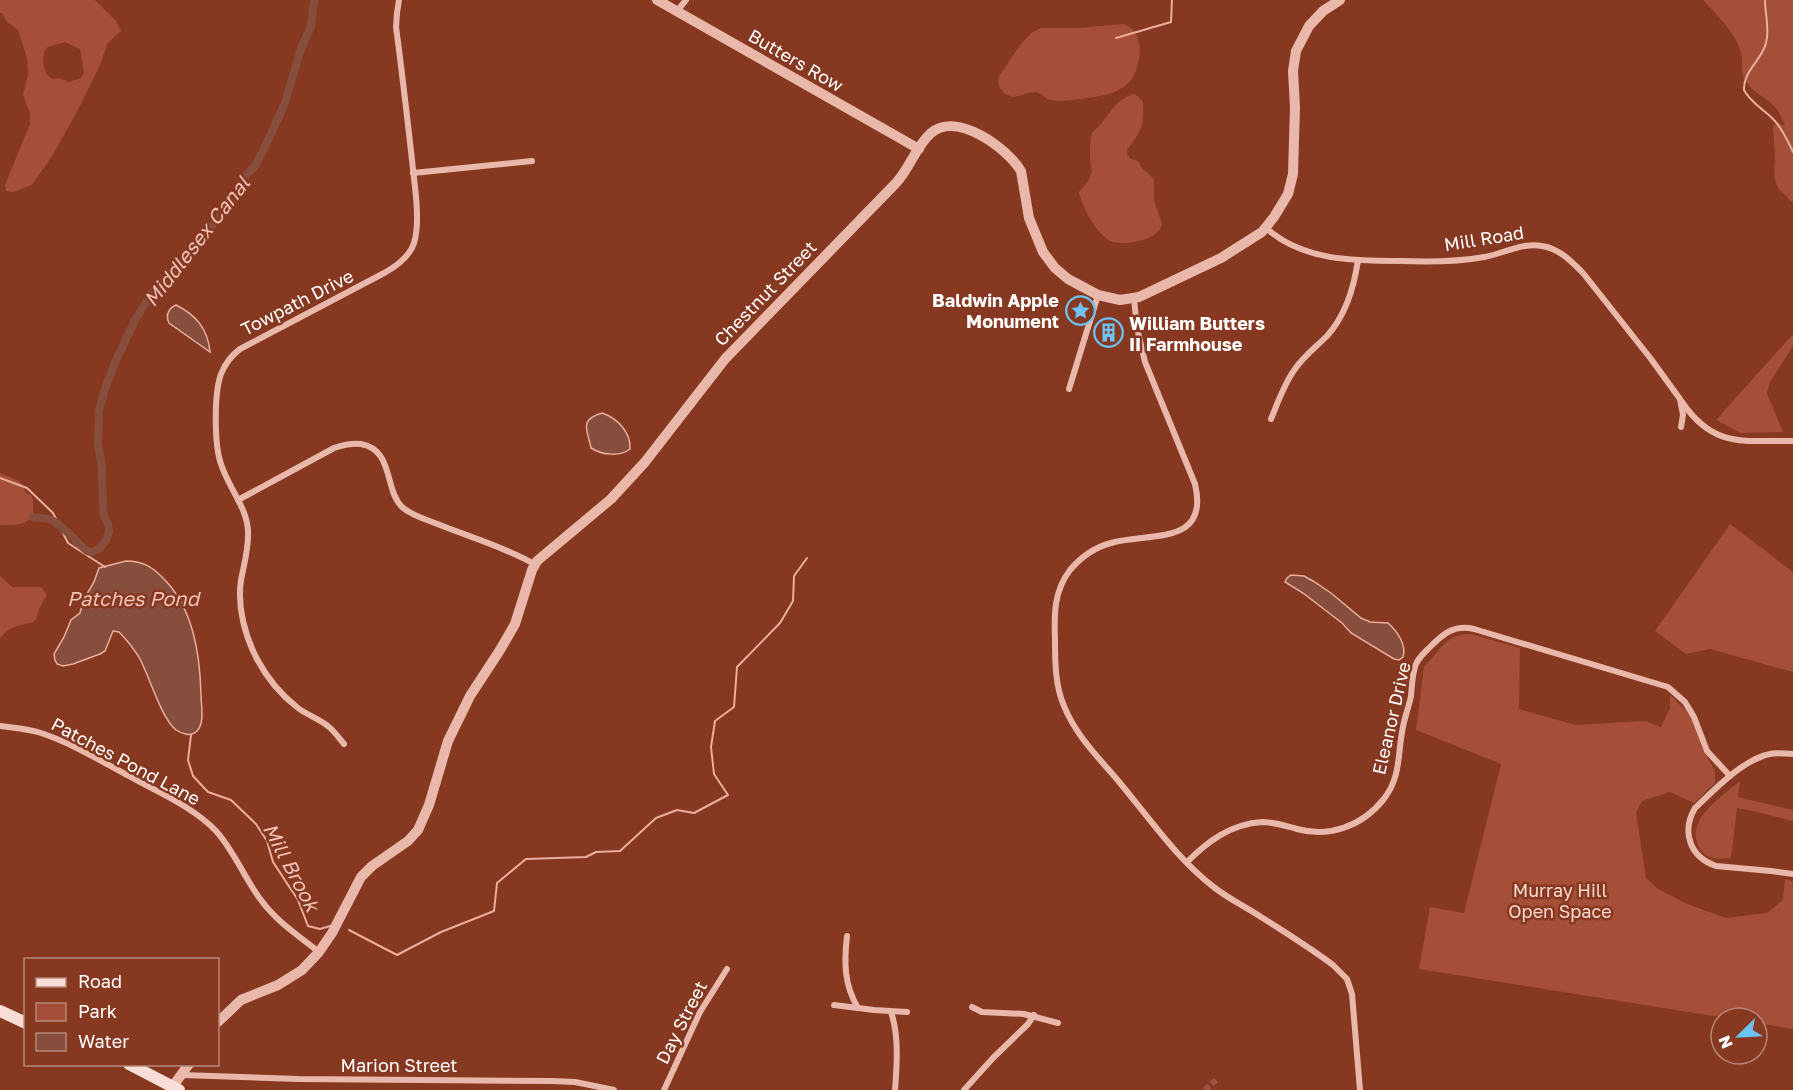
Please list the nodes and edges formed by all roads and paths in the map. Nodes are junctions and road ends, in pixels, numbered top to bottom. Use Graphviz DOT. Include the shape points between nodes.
graph roads {
  1 [pos="399,0"];
  2 [pos="657,0"];
  3 [pos="686,0"];
  4 [pos="1340,0"];
  5 [pos="676,11"];
  6 [pos="919,149"];
  7 [pos="532,161"];
  8 [pos="413,173"];
  9 [pos="1266,228"];
  10 [pos="1358,260"];
  11 [pos="1098,295"];
  12 [pos="1134,298"];
  13 [pos="1069,389"];
  14 [pos="1680,399"];
  15 [pos="1271,419"];
  16 [pos="1681,427"];
  17 [pos="1793,441"];
  18 [pos="238,500"];
  19 [pos="534,564"];
  20 [pos="0,726"];
  21 [pos="344,744"];
  22 [pos="1793,754"];
  23 [pos="1730,776"];
  24 [pos="1187,862"];
  25 [pos="1793,874"];
  26 [pos="847,936"];
  27 [pos="319,952"];
  28 [pos="727,969"];
  29 [pos="834,1005"];
  30 [pos="972,1007"];
  31 [pos="858,1008"];
  32 [pos="0,1011"];
  33 [pos="891,1012"];
  34 [pos="907,1012"];
  35 [pos="1034,1015"];
  36 [pos="219,1021"];
  37 [pos="24,1022"];
  38 [pos="1058,1023"];
  39 [pos="131,1066"];
  40 [pos="188,1066"];
  41 [pos="182,1075"];
  42 [pos="174,1089"];
  43 [pos="614,1090"];
  44 [pos="664,1090"];
  45 [pos="895,1090"];
  46 [pos="964,1090"];
  47 [pos="1360,1090"];
  1 -- 8 [label="street, Towpath Drive" via="396,27"];
  2 -- 5 [label="street, Butters Row"];
  3 -- 5 [label="street"];
  4 -- 9 [label="street, Chestnut Street" via="1309,26 1296,51 1292,181 1279,211"];
  5 -- 6 [label="street, Butters Row"];
  6 -- 11 [label="street, Chestnut Street" via="934,131 955,126 971,130 1002,151 1021,171 1032,227 1046,258 1068,279"];
  6 -- 19 [label="street, Chestnut Street" via="896,183 725,359 645,462 611,499"];
  7 -- 8 [label="street"];
  8 -- 18 [label="street, Towpath Drive" via="416,233 405,258 394,268 244,346 224,367 218,391 218,450 223,471"];
  9 -- 10 [label="street, Mill Road" via="1309,252"];
  9 -- 12 [label="street, Chestnut Street" via="1221,258"];
  10 -- 14 [label="street, Mill Road" via="1463,260 1531,245 1552,249 1584,273"];
  10 -- 15 [label="street" via="1343,312 1294,370"];
  11 -- 12 [label="street, Chestnut Street" via="1116,300"];
  11 -- 13 [label="street"];
  12 -- 24 [label="street" via="1144,362 1195,484 1196,510 1191,521 1179,531 1104,545 1070,570 1055,603 1055,669 1063,704 1081,736"];
  14 -- 16 [label="street"];
  14 -- 17 [label="street, Mill Road" via="1696,420 1724,437"];
  18 -- 19 [label="street" via="334,448 364,445 384,462 395,496 404,509"];
  18 -- 21 [label="street, Towpath Drive" via="249,530 240,594 251,647 281,693 330,727"];
  19 -- 27 [label="street, Chestnut Street" via="514,624 448,741 418,830 361,876"];
  20 -- 27 [label="street, Patches Pond Lane" via="33,731 81,750 199,816 231,850 267,908"];
  22 -- 23 [label="street" via="1765,755"];
  23 -- 24 [label="street, Eleanor Drive" via="1707,752 1689,707 1668,687 1460,627 1443,634 1417,662 1396,776 1371,812 1348,826 1324,832 1276,823 1246,825 1212,839"];
  23 -- 25 [label="street" via="1691,815 1688,836 1693,850 1716,866"];
  24 -- 47 [label="street" via="1214,887 1309,948 1347,979 1352,994"];
  26 -- 31 [label="street" via="844,964 850,996"];
  27 -- 36 [label="street, Chestnut Street" via="297,974 241,1000"];
  28 -- 44 [label="street, Day Street" via="700,1012"];
  29 -- 31 [label="street"];
  30 -- 35 [label="street" via="982,1012"];
  31 -- 33 [label="street"];
  32 -- 37 [label="main road"];
  33 -- 34 [label="street"];
  33 -- 45 [label="street"];
  35 -- 38 [label="street"];
  35 -- 46 [label="street"];
  39 -- 42 [label="main road"];
  40 -- 41 [label="street"];
  41 -- 42 [label="street"];
  41 -- 43 [label="street, Marion Street" via="552,1081"];
}
